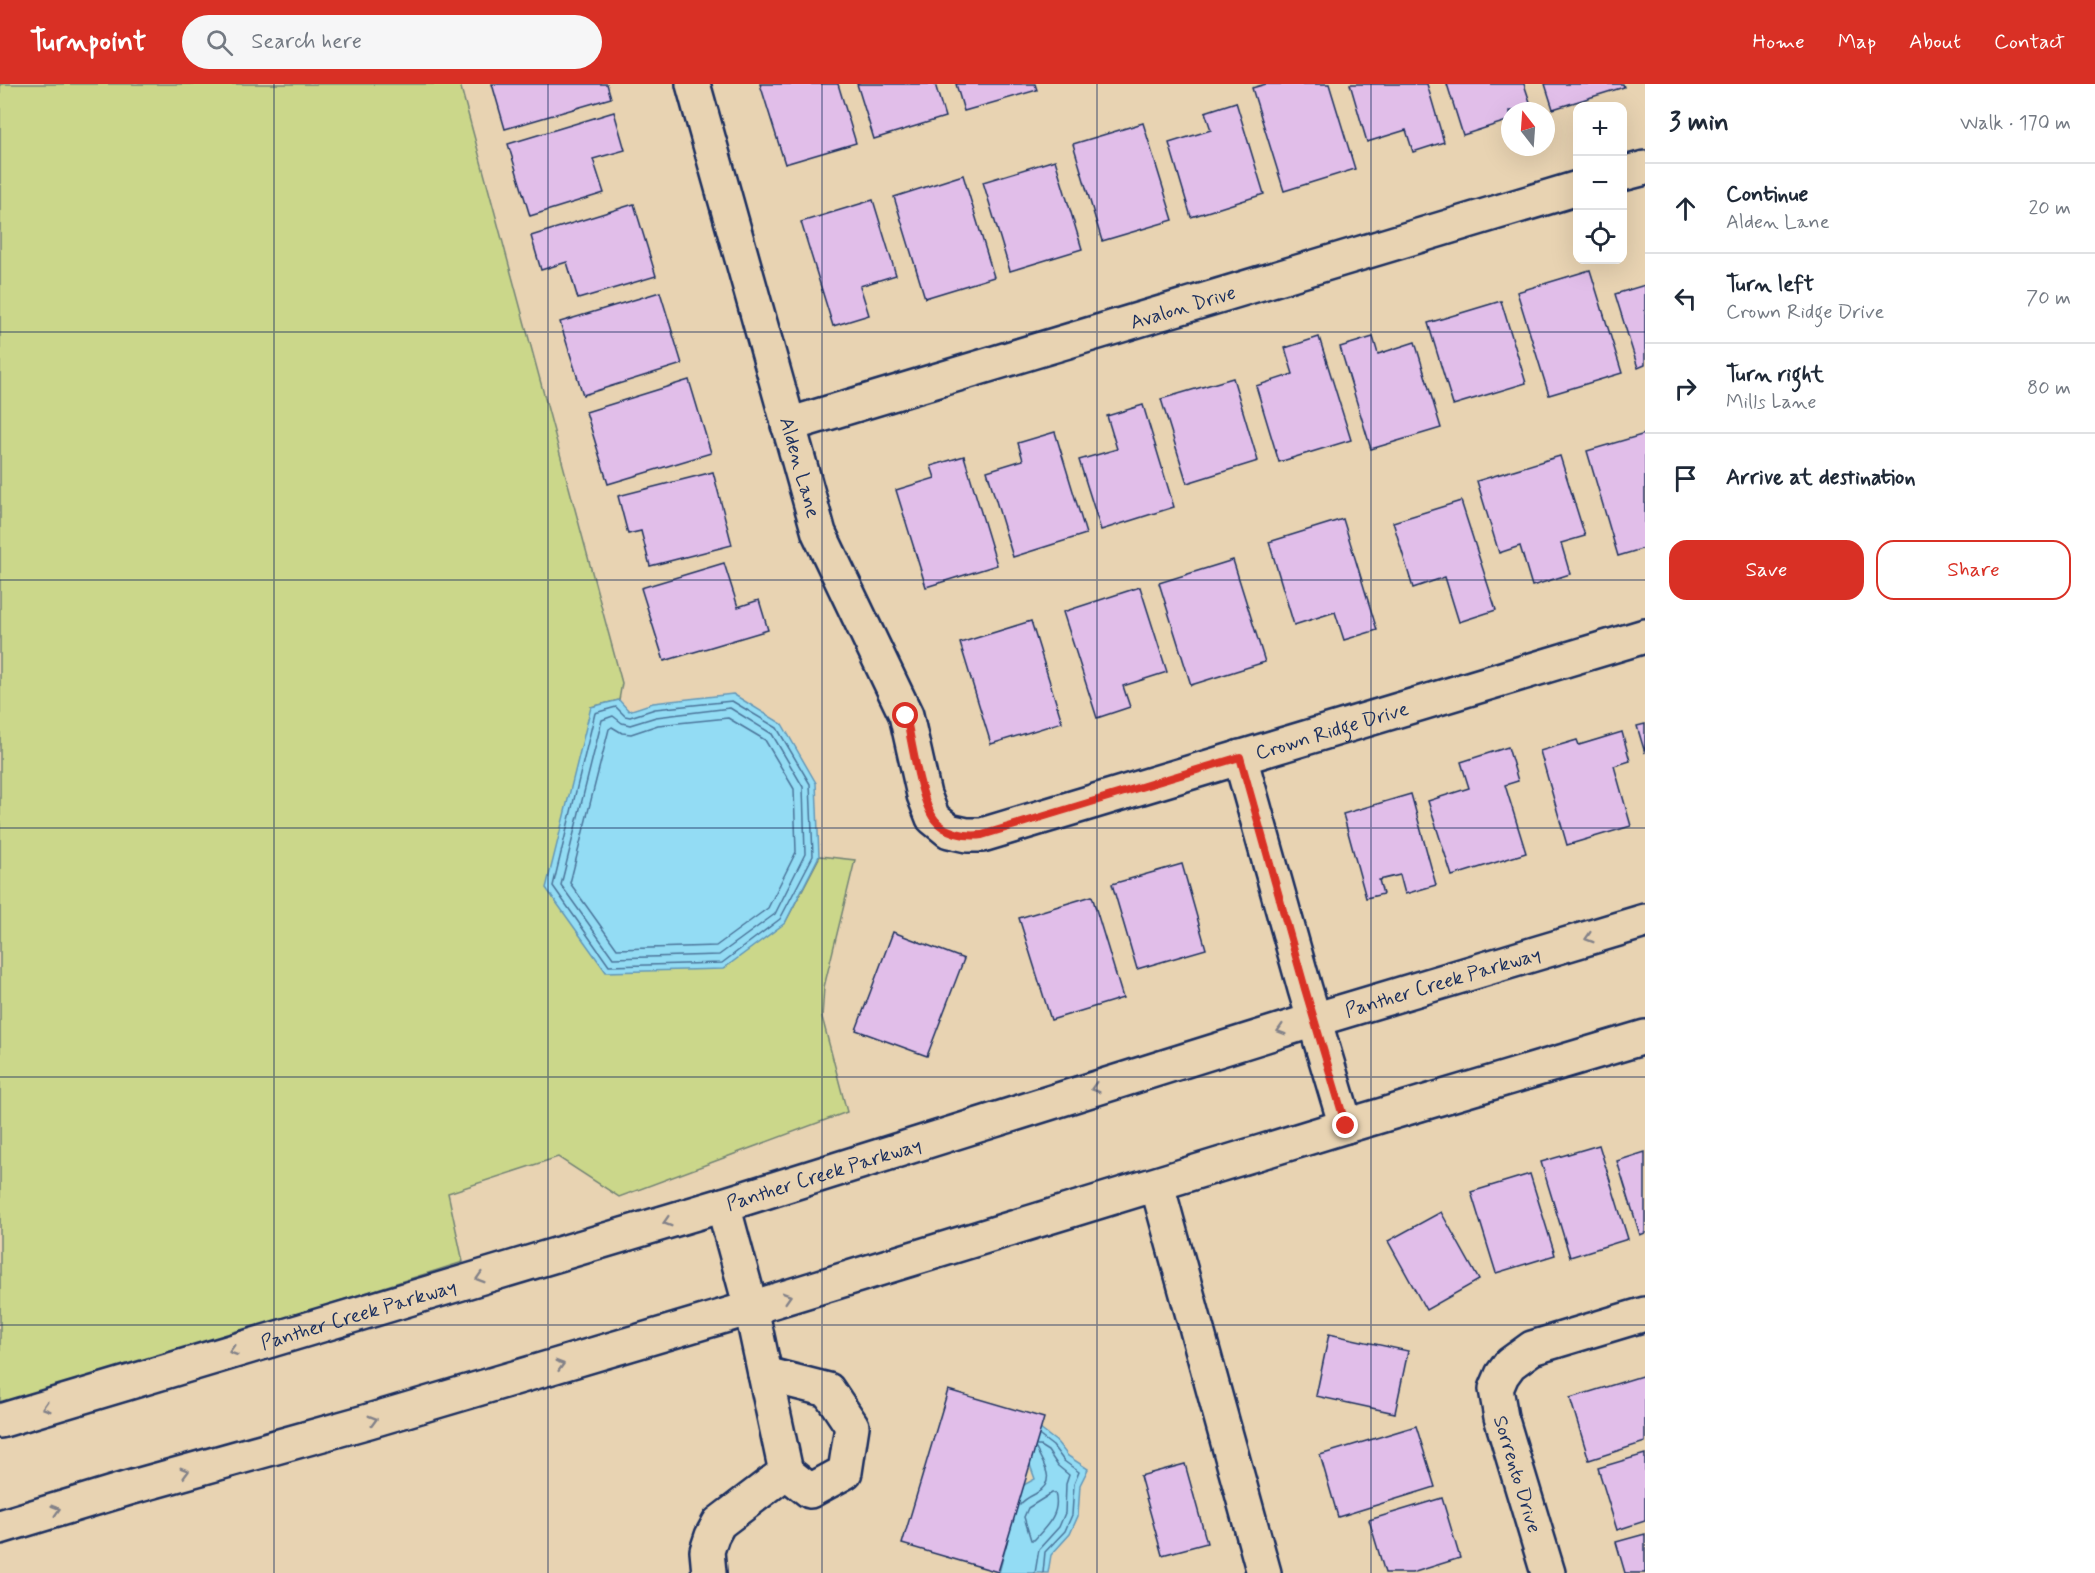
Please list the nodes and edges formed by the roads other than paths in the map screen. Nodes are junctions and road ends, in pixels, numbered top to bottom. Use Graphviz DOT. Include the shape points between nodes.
graph roads {
  1 [pos="693,84"];
  2 [pos="1645,168"];
  3 [pos="1627,173"];
  4 [pos="1573,190"];
  5 [pos="788,425"];
  6 [pos="1645,636"];
  7 [pos="1240,757"];
  8 [pos="948,831"];
  9 [pos="1645,921"];
  10 [pos="1314,1020"];
  11 [pos="1645,1037"];
  12 [pos="1346,1126"];
  13 [pos="1157,1185"];
  14 [pos="723,1205"];
  15 [pos="751,1308"];
  16 [pos="1645,1314"];
  17 [pos="765,1374"];
  18 [pos="0,1421"];
  19 [pos="786,1472"];
  20 [pos="0,1527"];
  21 [pos="709,1573"];
  22 [pos="1264,1573"];
  23 [pos="1548,1573"];
  1 -- 5 [label="street, Alden Lane"];
  2 -- 3 [label="street"];
  4 -- 5 [label="street, Avalon Drive"];
  5 -- 8 [label="street, Alden Lane" via="819,533 906,716 930,811"];
  6 -- 7 [label="street, Crown Ridge Drive"];
  7 -- 8 [label="street, Crown Ridge Drive" via="982,835"];
  7 -- 10 [label="street"];
  9 -- 10 [label="street, Panther Creek Parkway, one-way"];
  10 -- 12 [label="street"];
  10 -- 14 [label="street, Panther Creek Parkway, one-way"];
  11 -- 12 [label="street"];
  12 -- 13 [label="street"];
  15 -- 13 [label="street, one-way"];
  13 -- 22 [label="street"];
  14 -- 15 [label="street"];
  14 -- 18 [label="street, Panther Creek Parkway, one-way"];
  15 -- 17 [label="street"];
  20 -- 15 [label="street, one-way"];
  16 -- 23 [label="street, Sorrento Drive" via="1532,1348 1510,1364 1496,1389"];
  17 -- 19 [label="street"];
  17 -- 19 [label="street" via="828,1390 852,1426 845,1472 810,1491"];
  19 -- 21 [label="street" via="719,1523 707,1551"];
}
